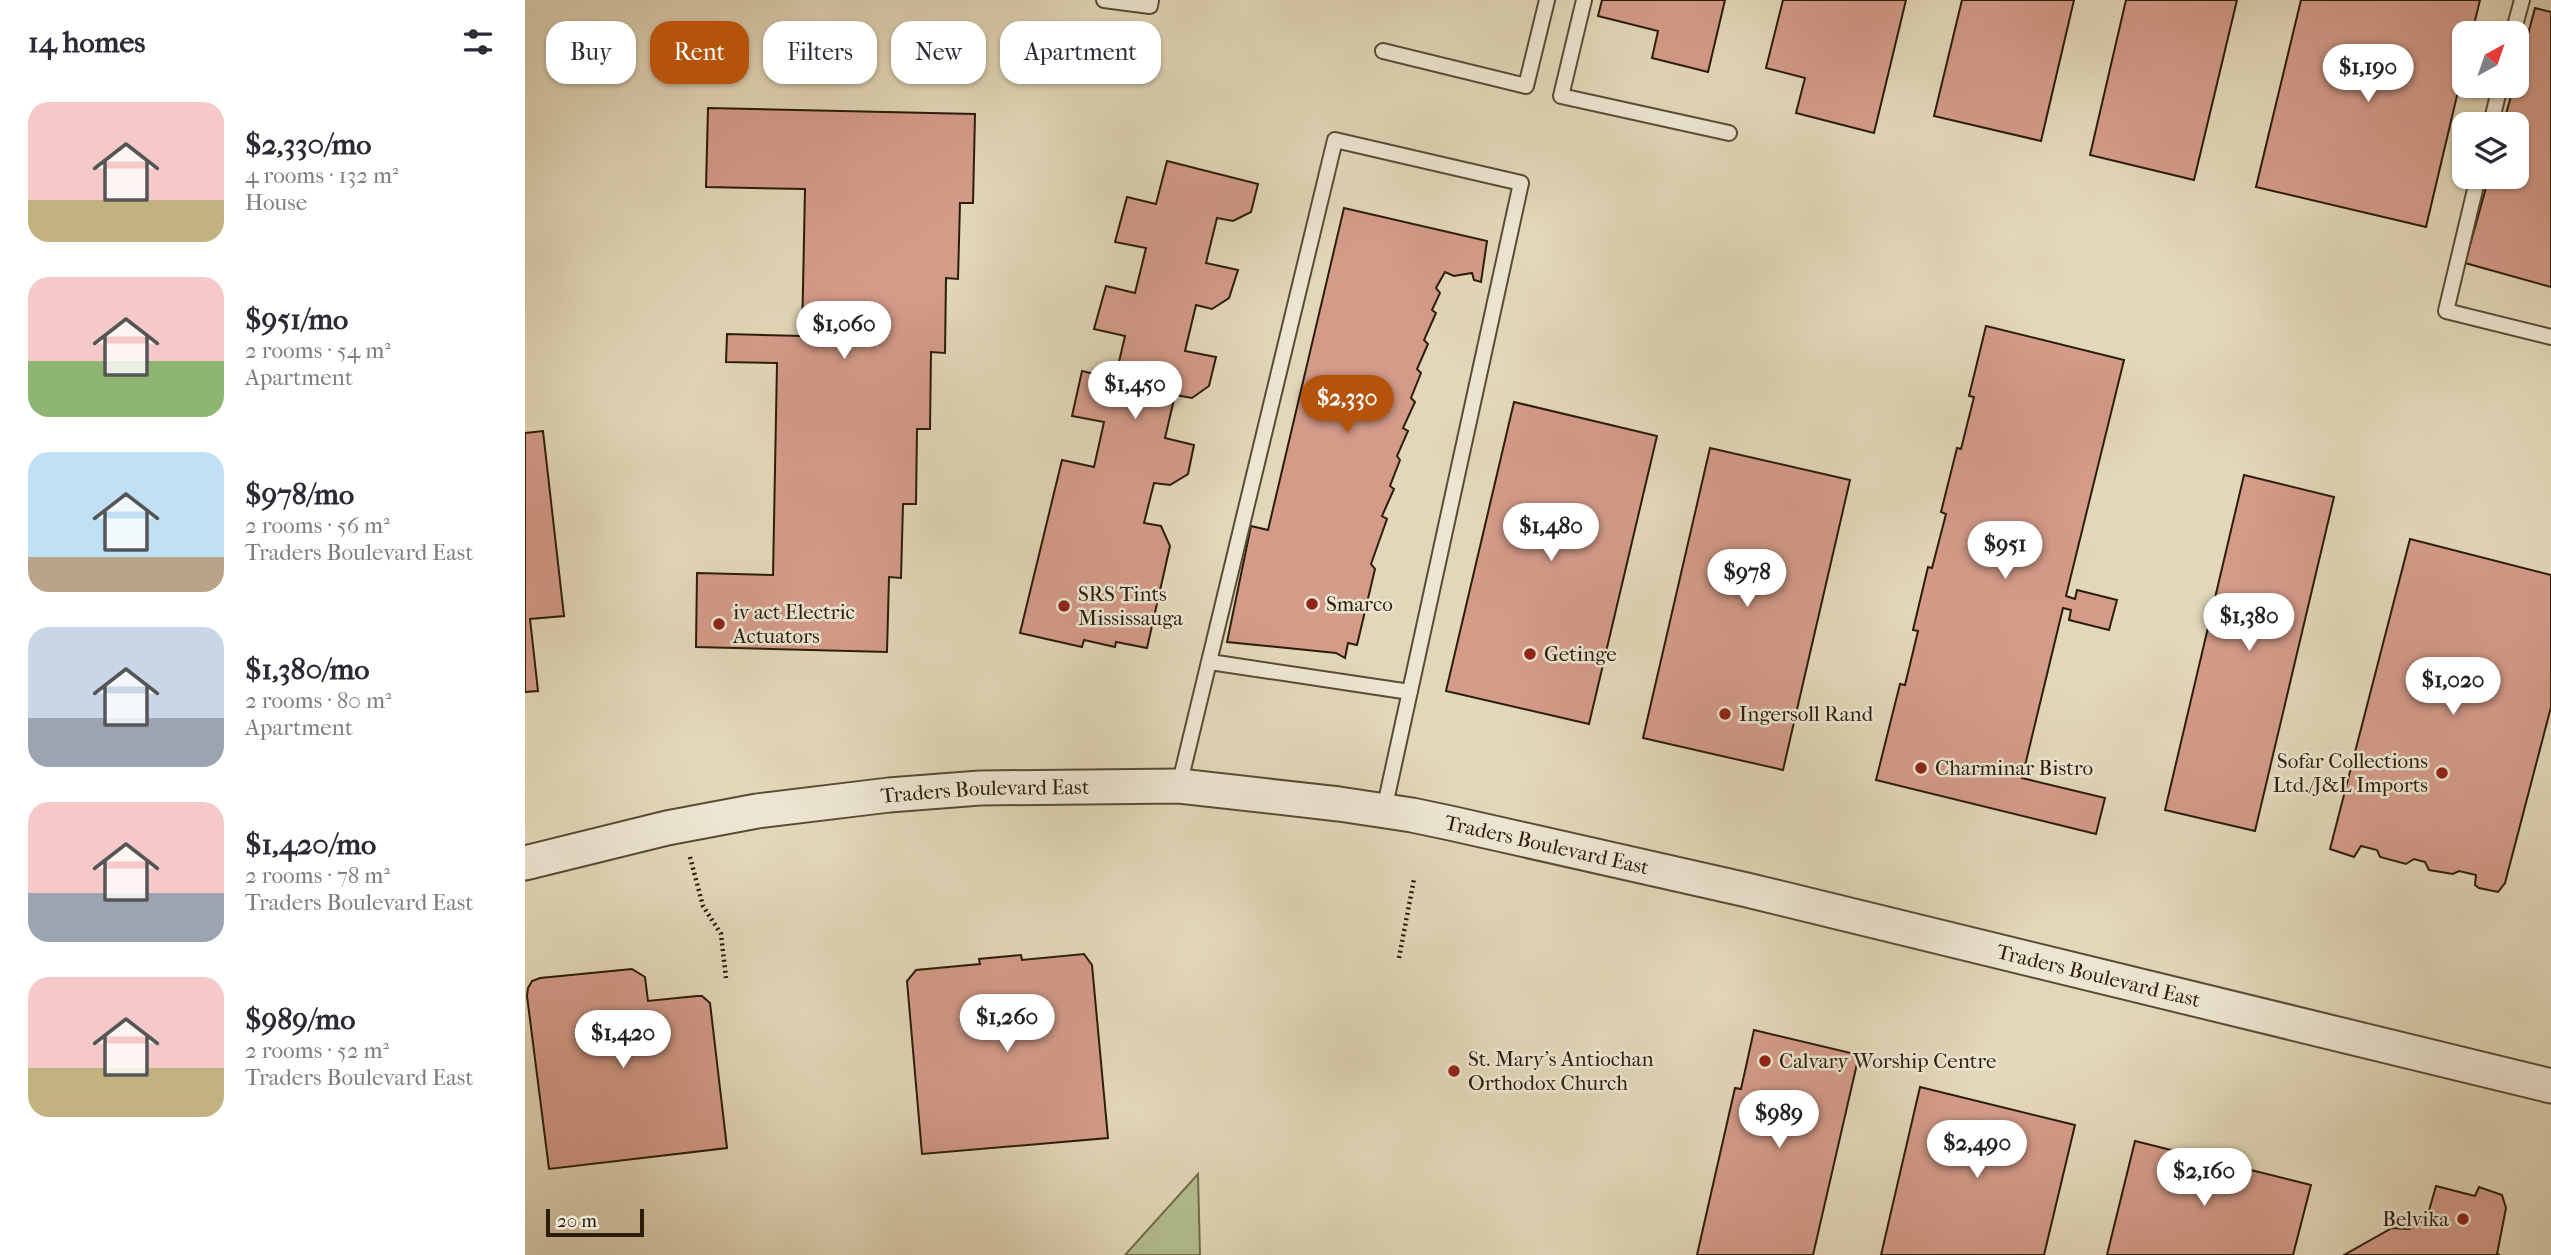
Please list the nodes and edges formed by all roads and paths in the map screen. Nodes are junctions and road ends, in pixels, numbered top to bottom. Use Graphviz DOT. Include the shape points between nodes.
graph roads {
  1 [pos="1104,0"];
  2 [pos="1151,0"];
  3 [pos="1547,0"];
  4 [pos="1584,0"];
  5 [pos="2522,0"];
  6 [pos="2516,21"];
  7 [pos="1383,51"];
  8 [pos="1729,133"];
  9 [pos="2475,189"];
  10 [pos="2551,337"];
  11 [pos="1210,662"];
  12 [pos="1410,692"];
  13 [pos="1179,786"];
  14 [pos="1384,810"];
  15 [pos="681,826"];
  16 [pos="525,863"];
  17 [pos="1414,879"];
  18 [pos="1399,958"];
  19 [pos="726,978"];
  20 [pos="2551,1086"];
  1 -- 2 [label="lane" via="1150,6"];
  3 -- 7 [label="lane" via="1526,86"];
  4 -- 8 [label="lane" via="1561,96"];
  5 -- 6 [label="lane"];
  9 -- 10 [label="lane" via="2446,311"];
  11 -- 12 [label="lane"];
  11 -- 12 [label="lane" via="1335,140 1521,183"];
  11 -- 13 [label="lane"];
  12 -- 14 [label="lane"];
  13 -- 14 [label="street, Traders Boulevard East"];
  13 -- 15 [label="street, Traders Boulevard East" via="980,788 889,795 757,811"];
  14 -- 20 [label="street, Traders Boulevard East" via="1747,890"];
  15 -- 16 [label="street, Traders Boulevard East"];
  15 -- 19 [label="path" via="703,906 721,934"];
  17 -- 18 [label="path"];
}
